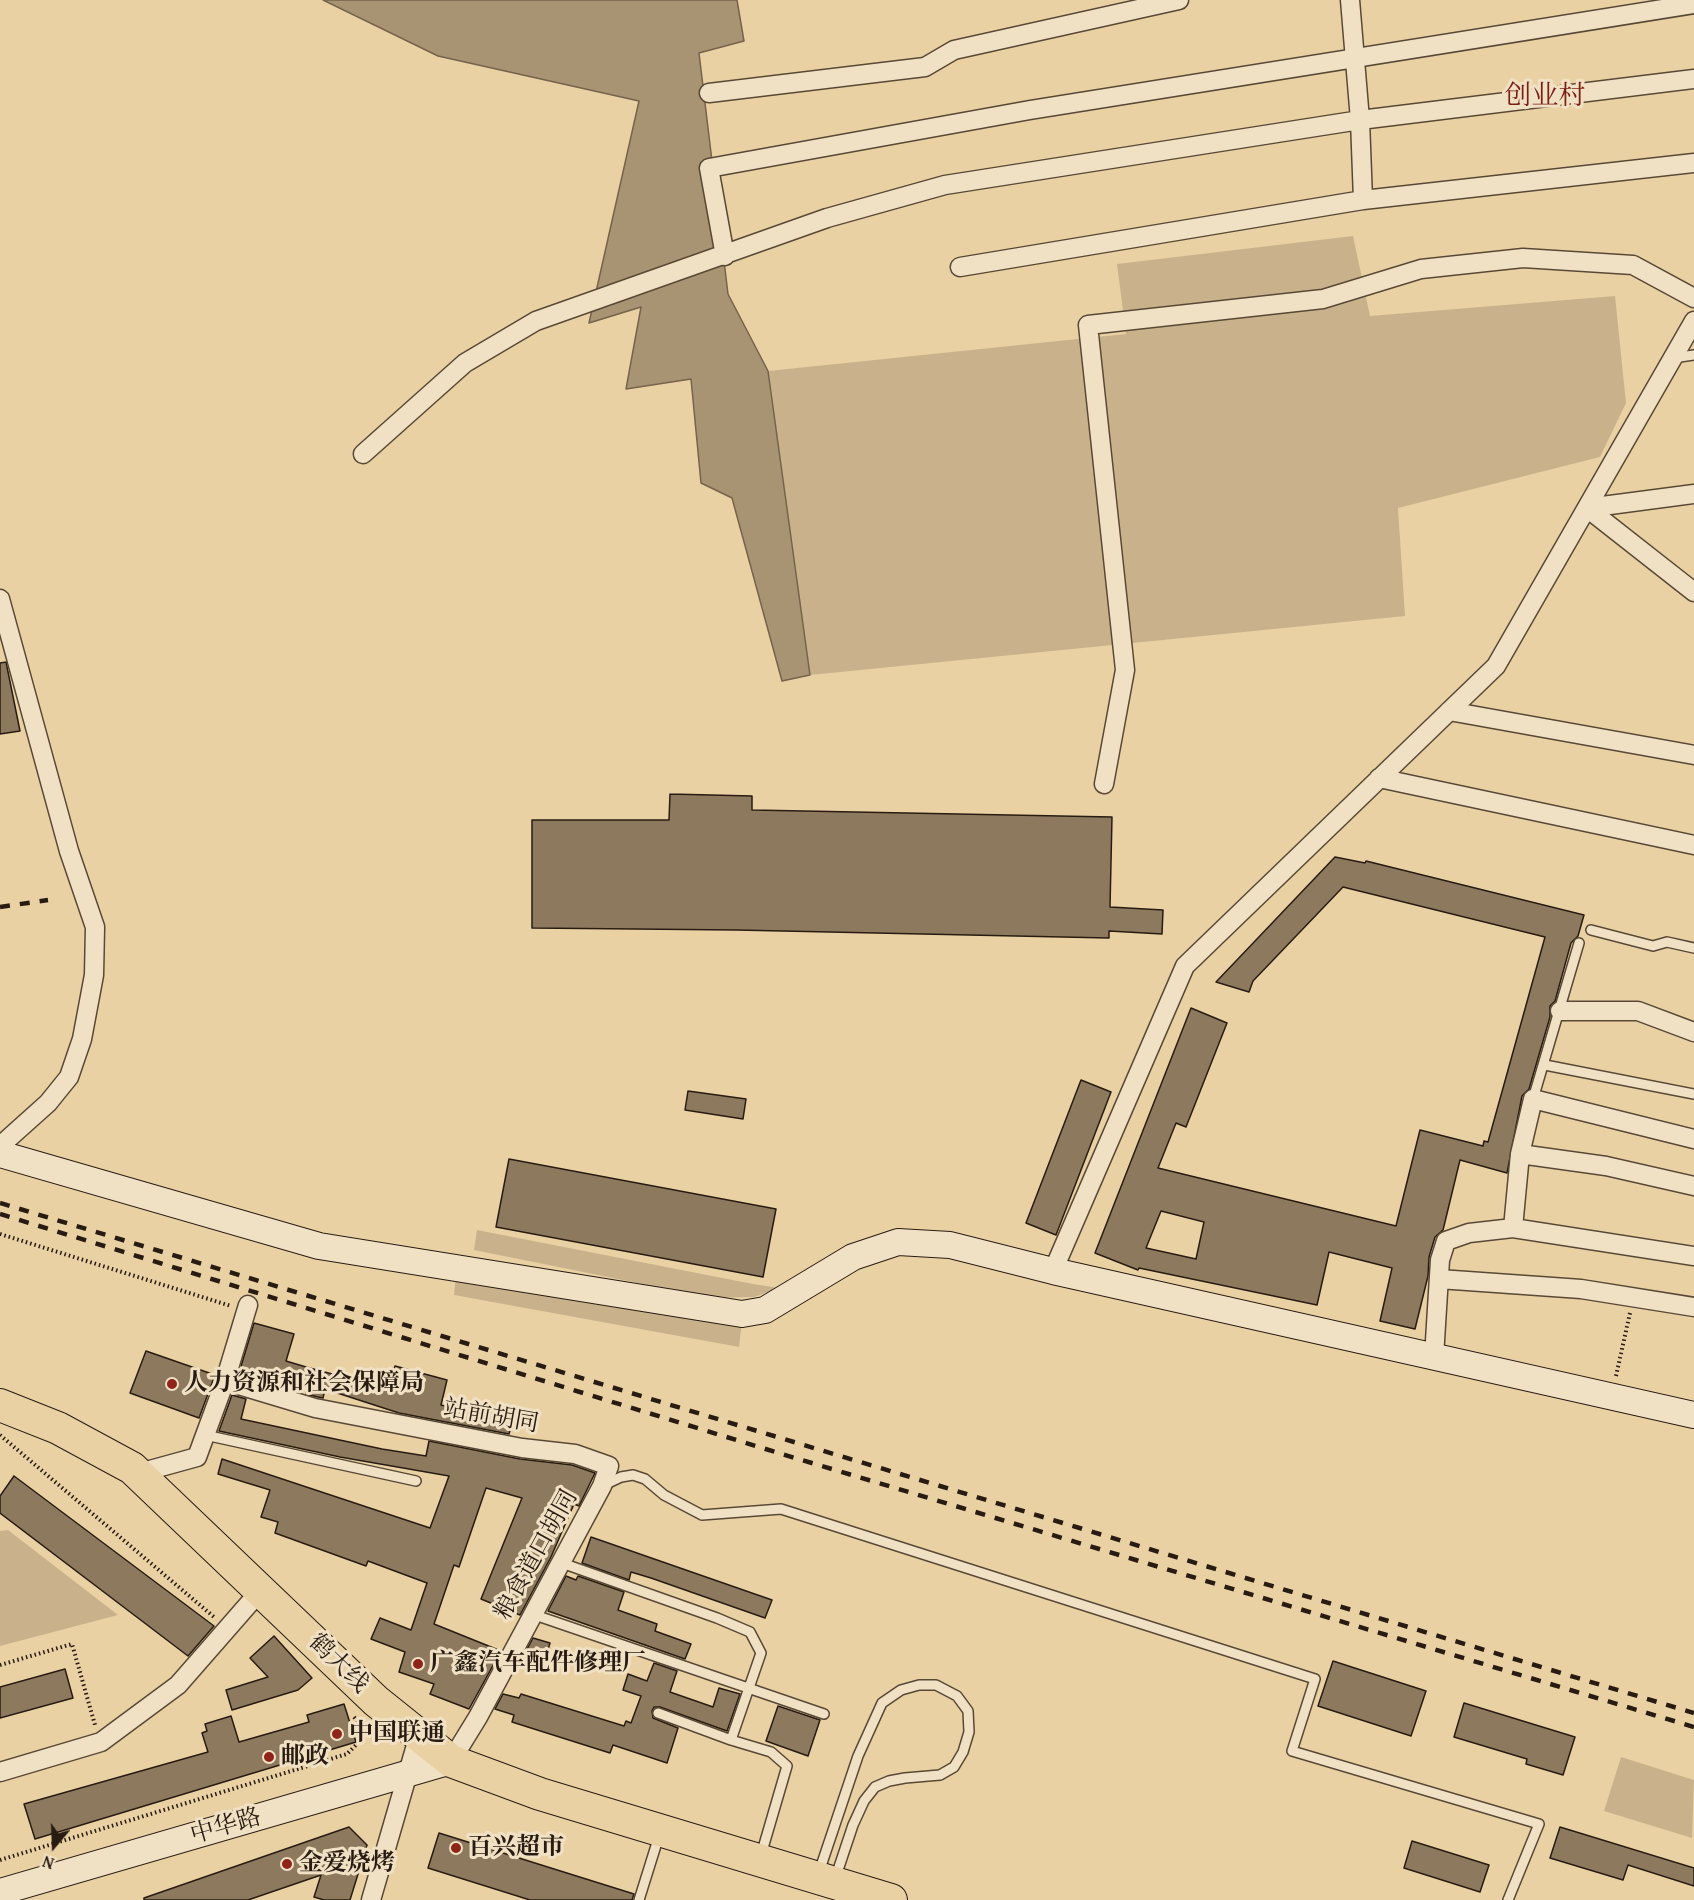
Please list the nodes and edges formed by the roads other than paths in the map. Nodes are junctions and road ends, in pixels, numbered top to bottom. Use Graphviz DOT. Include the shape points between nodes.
graph roads {
  1 [pos="1179,0"];
  2 [pos="1350,0"];
  3 [pos="1694,4"];
  4 [pos="1355,58"];
  5 [pos="1694,79"];
  6 [pos="709,93"];
  7 [pos="1360,120"];
  8 [pos="1694,163"];
  9 [pos="1363,200"];
  10 [pos="725,256"];
  11 [pos="960,267"];
  12 [pos="1694,298"];
  13 [pos="1694,321"];
  14 [pos="1694,355"];
  15 [pos="1673,357"];
  16 [pos="363,454"];
  17 [pos="1694,495"];
  18 [pos="1587,508"];
  19 [pos="1694,592"];
  20 [pos="0,599"];
  21 [pos="1449,711"];
  22 [pos="1694,755"];
  23 [pos="1379,778"];
  24 [pos="1104,784"];
  25 [pos="1694,845"];
  26 [pos="1591,930"];
  27 [pos="1579,943"];
  28 [pos="1694,948"];
  29 [pos="1560,1011"];
  30 [pos="1694,1032"];
  31 [pos="1545,1065"];
  32 [pos="1694,1094"];
  33 [pos="1533,1099"];
  34 [pos="1694,1140"];
  35 [pos="0,1146"];
  36 [pos="0,1154"];
  37 [pos="1520,1154"];
  38 [pos="1694,1186"];
  39 [pos="1513,1228"];
  40 [pos="1694,1256"];
  41 [pos="1053,1271"];
  42 [pos="1439,1279"];
  43 [pos="1694,1307"];
  44 [pos="247,1308"];
  45 [pos="1434,1357"];
  46 [pos="225,1381"];
  47 [pos="1,1415"];
  48 [pos="1694,1415"];
  49 [pos="205,1435"];
  50 [pos="609,1466"];
  51 [pos="139,1473"];
  52 [pos="416,1481"];
  53 [pos="602,1486"];
  54 [pos="560,1562"];
  55 [pos="261,1590"];
  56 [pos="532,1614"];
  57 [pos="750,1690"];
  58 [pos="658,1713"];
  59 [pos="824,1714"];
  60 [pos="419,1735"];
  61 [pos="731,1740"];
  62 [pos="452,1761"];
  63 [pos="0,1772"];
  64 [pos="407,1774"];
  65 [pos="661,1831"];
  66 [pos="759,1860"];
  67 [pos="825,1880"];
  68 [pos="0,1892"];
  69 [pos="371,1900"];
  70 [pos="639,1900"];
  71 [pos="891,1900"];
  72 [pos="1508,1900"];
  1 -- 6 [label="street" via="954,50 925,68"];
  2 -- 4 [label="street"];
  3 -- 4 [label="street"];
  4 -- 7 [label="street"];
  4 -- 10 [label="street" via="1030,110 709,168"];
  5 -- 7 [label="street"];
  7 -- 9 [label="street"];
  7 -- 10 [label="street" via="945,185 827,218"];
  8 -- 9 [label="street"];
  9 -- 11 [label="street"];
  10 -- 16 [label="street" via="536,321 465,363"];
  12 -- 24 [label="street" via="1633,265 1524,258 1421,269 1323,299 1088,325 1125,670"];
  13 -- 15 [label="street"];
  14 -- 15 [label="lane"];
  15 -- 18 [label="street"];
  17 -- 18 [label="street"];
  18 -- 19 [label="street"];
  18 -- 21 [label="street" via="1496,666"];
  20 -- 35 [label="street" via="69,851 95,927 94,975 82,1039 69,1077 48,1103"];
  21 -- 22 [label="street"];
  21 -- 23 [label="street"];
  23 -- 25 [label="street"];
  23 -- 41 [label="street" via="1185,966"];
  26 -- 28 [label="lane" via="1653,946 1667,942"];
  27 -- 29 [label="lane"];
  29 -- 30 [label="street" via="1638,1011"];
  29 -- 31 [label="lane"];
  31 -- 32 [label="lane"];
  31 -- 33 [label="lane"];
  33 -- 34 [label="street"];
  33 -- 37 [label="street"];
  36 -- 41 [label="street" via="319,1246 742,1314 765,1310 853,1257 898,1242 950,1245"];
  37 -- 38 [label="street" via="1606,1166"];
  37 -- 39 [label="street"];
  39 -- 40 [label="street"];
  39 -- 42 [label="street" via="1469,1233 1446,1241"];
  41 -- 45 [label="street"];
  42 -- 43 [label="street" via="1581,1289"];
  42 -- 45 [label="street"];
  44 -- 46 [label="street"];
  45 -- 48 [label="street"];
  46 -- 49 [label="street"];
  46 -- 50 [label="street, 站前胡同" via="315,1408 522,1448 575,1454"];
  47 -- 51 [label="highway, 鹤大线" via="58,1428"];
  49 -- 51 [label="street" via="197,1457"];
  49 -- 52 [label="lane"];
  50 -- 53 [label="street, 粮食道口胡同"];
  51 -- 55 [label="highway, 鹤大线"];
  53 -- 54 [label="street, 粮食道口胡同"];
  53 -- 72 [label="lane" via="633,1475 702,1515 781,1509 1315,1679 1292,1751 1539,1824"];
  54 -- 56 [label="street, 粮食道口胡同"];
  54 -- 57 [label="lane" via="750,1632 761,1653"];
  55 -- 60 [label="highway, 鹤大线" via="376,1701"];
  55 -- 63 [label="street" via="178,1685 100,1742"];
  56 -- 57 [label="lane"];
  56 -- 62 [label="street, 粮食道口胡同"];
  57 -- 59 [label="lane"];
  57 -- 61 [label="lane"];
  58 -- 61 [label="lane"];
  60 -- 62 [label="highway, 鹤大线"];
  60 -- 64 [label="street"];
  61 -- 66 [label="lane" via="771,1752 787,1766"];
  62 -- 64 [label="street, 中华路"];
  62 -- 65 [label="highway, 鹤大线" via="540,1794"];
  64 -- 68 [label="street, 中华路"];
  64 -- 69 [label="street"];
  65 -- 66 [label="highway, 鹤大线"];
  65 -- 70 [label="lane"];
  66 -- 67 [label="highway, 鹤大线"];
  67 -- 67 [label="lane" via="858,1756 882,1703 919,1684 936,1685 957,1696 968,1711 969,1732 954,1767 940,1775 905,1778 875,1787 864,1801"];
  67 -- 71 [label="highway, 鹤大线"];
}
